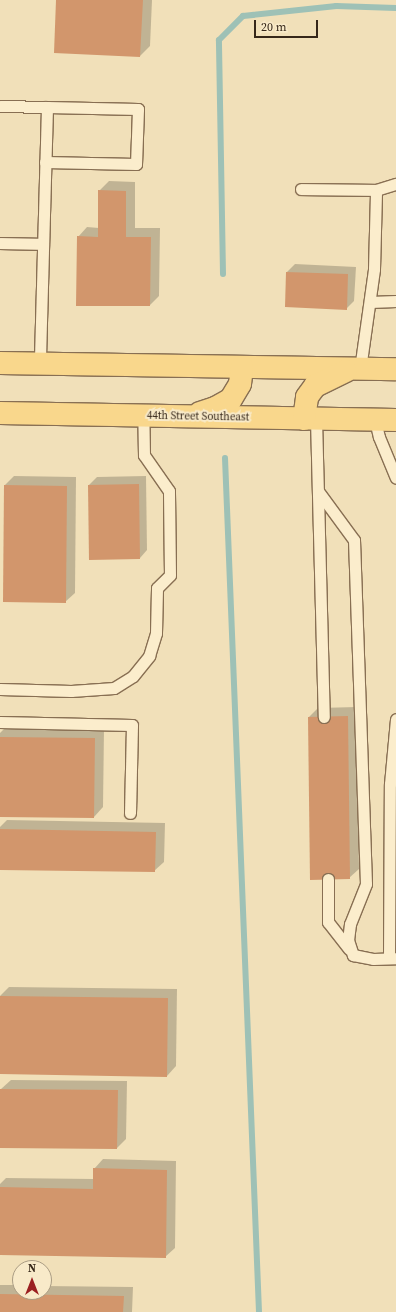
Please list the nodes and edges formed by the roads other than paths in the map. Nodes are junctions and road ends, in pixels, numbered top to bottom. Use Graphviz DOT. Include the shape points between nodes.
graph roads {
  1 [pos="0,106"];
  2 [pos="47,107"];
  3 [pos="45,162"];
  4 [pos="396,184"];
  5 [pos="301,189"];
  6 [pos="376,190"];
  7 [pos="0,243"];
  8 [pos="43,244"];
  9 [pos="396,301"];
  10 [pos="370,302"];
  11 [pos="0,363"];
  12 [pos="40,364"];
  13 [pos="242,367"];
  14 [pos="356,369"];
  15 [pos="396,369"];
  16 [pos="0,413"];
  17 [pos="143,416"];
  18 [pos="189,416"];
  19 [pos="310,419"];
  20 [pos="375,420"];
  21 [pos="396,420"];
  22 [pos="396,478"];
  23 [pos="318,491"];
  24 [pos="0,689"];
  25 [pos="324,717"];
  26 [pos="396,720"];
  27 [pos="0,722"];
  28 [pos="393,787"];
  29 [pos="130,813"];
  30 [pos="328,879"];
  31 [pos="353,955"];
  32 [pos="393,958"];
  1 -- 2 [label="lane"];
  2 -- 3 [label="lane"];
  2 -- 3 [label="lane" via="138,109 136,164"];
  3 -- 8 [label="lane"];
  4 -- 6 [label="lane"];
  5 -- 6 [label="lane"];
  6 -- 10 [label="lane" via="374,269"];
  7 -- 8 [label="lane"];
  8 -- 12 [label="lane"];
  9 -- 10 [label="lane"];
  10 -- 14 [label="lane"];
  11 -- 12 [label="main road"];
  12 -- 13 [label="main road"];
  13 -- 14 [label="main road"];
  13 -- 18 [label="main road" via="240,384 231,399 215,408"];
  14 -- 15 [label="main road"];
  14 -- 19 [label="main road" via="315,386 308,397"];
  16 -- 17 [label="main road, 44th Street Southeast"];
  17 -- 18 [label="main road, 44th Street Southeast"];
  17 -- 24 [label="lane" via="144,455 169,491 170,575 157,588 156,633 149,656 133,676 114,688 71,691"];
  18 -- 19 [label="main road, 44th Street Southeast"];
  19 -- 20 [label="main road, 44th Street Southeast"];
  19 -- 23 [label="lane"];
  20 -- 21 [label="main road, 44th Street Southeast"];
  20 -- 22 [label="lane" via="379,437"];
  23 -- 25 [label="lane"];
  23 -- 31 [label="lane" via="354,540 366,884 350,924 348,940"];
  26 -- 28 [label="lane"];
  27 -- 29 [label="lane" via="132,725"];
  28 -- 32 [label="lane"];
  30 -- 31 [label="lane" via="328,922"];
  31 -- 32 [label="lane" via="373,959"];
}
